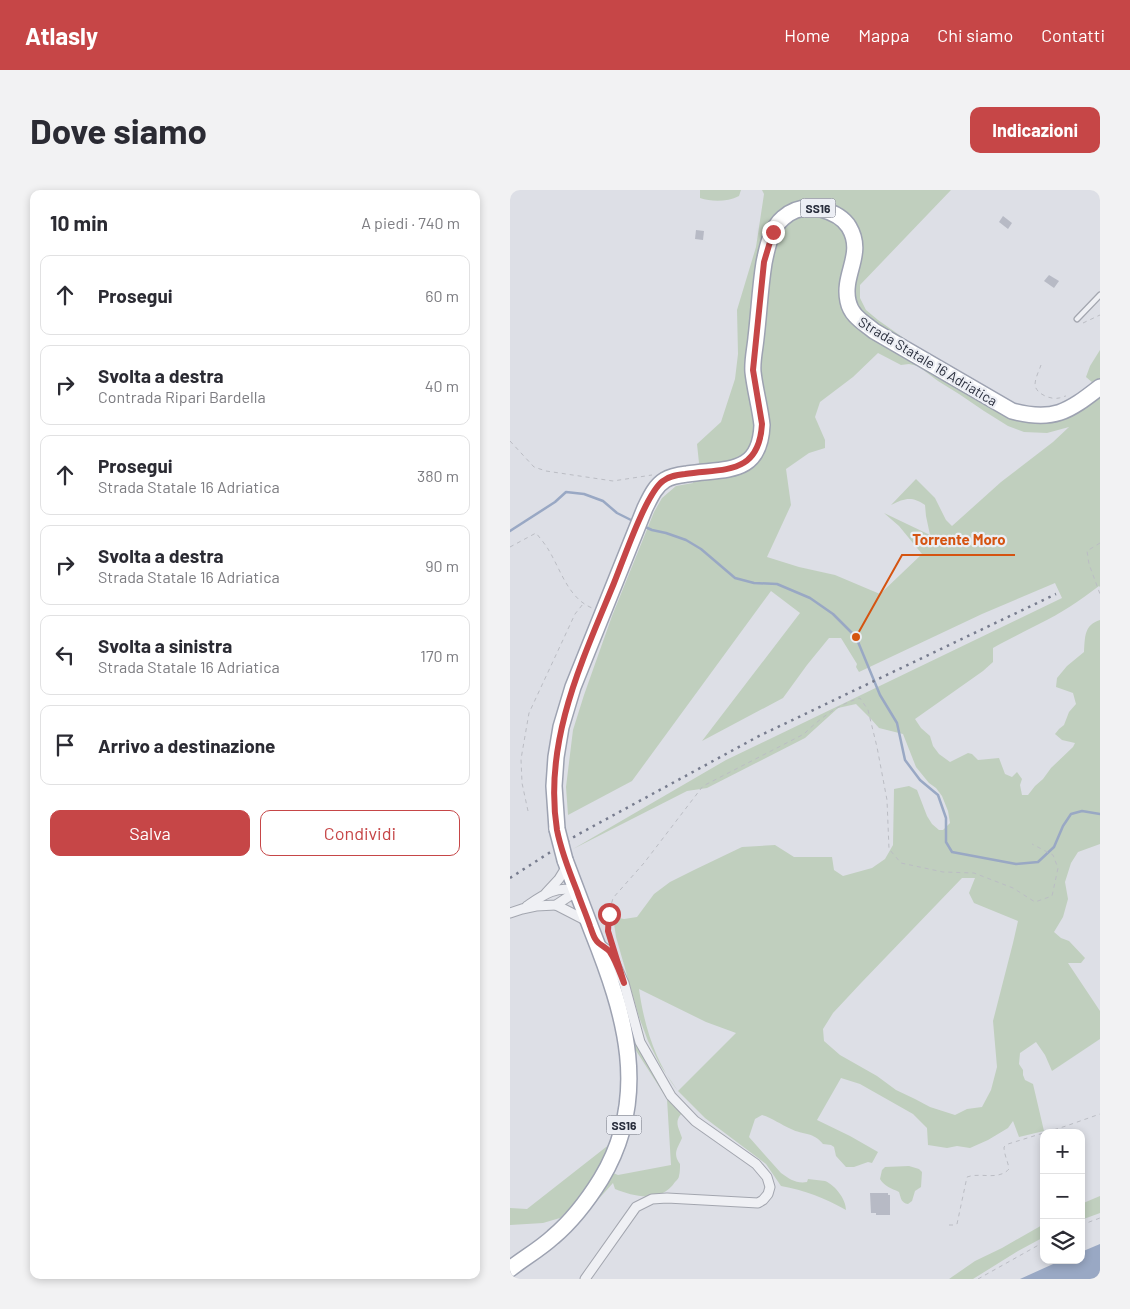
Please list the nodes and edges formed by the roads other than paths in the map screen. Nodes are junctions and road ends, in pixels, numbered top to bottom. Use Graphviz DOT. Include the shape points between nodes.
graph roads {
  1 [pos="1100,296"];
  2 [pos="1077,319"];
  3 [pos="1100,387"];
  4 [pos="566,863"];
  5 [pos="576,891"];
  6 [pos="546,893"];
  7 [pos="556,905"];
  8 [pos="522,909"];
  9 [pos="510,913"];
  10 [pos="589,922"];
  11 [pos="596,942"];
  12 [pos="616,997"];
  13 [pos="632,1007"];
  14 [pos="510,1268"];
  15 [pos="585,1279"];
  1 -- 2 [label="lane"];
  3 -- 4 [label="main road, Strada Statale 16 Adriatica / SS16, bridge" via="1080,404 1061,413 1029,416 1012,411 874,331 855,316 850,309 847,285 855,242 847,223 840,217 827,210 805,207 778,222 764,262 753,370 762,424 758,446 754,455 736,468 664,480 645,508 573,687 561,727 554,786 557,829"];
  4 -- 5 [label="main road, Strada Statale 16 Adriatica / SS16"];
  4 -- 6 [label="street" via="559,879"];
  5 -- 6 [label="street" via="568,888"];
  5 -- 7 [label="street"];
  5 -- 10 [label="main road, Strada Statale 16 Adriatica / SS16"];
  6 -- 8 [label="street"];
  7 -- 8 [label="street"];
  7 -- 10 [label="street"];
  8 -- 9 [label="street"];
  10 -- 11 [label="main road, SS16"];
  11 -- 12 [label="main road, SS16"];
  11 -- 13 [label="street" via="610,952"];
  12 -- 13 [label="street" via="624,999"];
  12 -- 14 [label="main road, SS16" via="624,1029 629,1082 627,1113 616,1149 592,1194 576,1213 553,1238"];
  13 -- 15 [label="street" via="640,1042 671,1096 695,1121 756,1164 768,1176 770,1187 764,1200 758,1203 652,1199 636,1207"];
}
